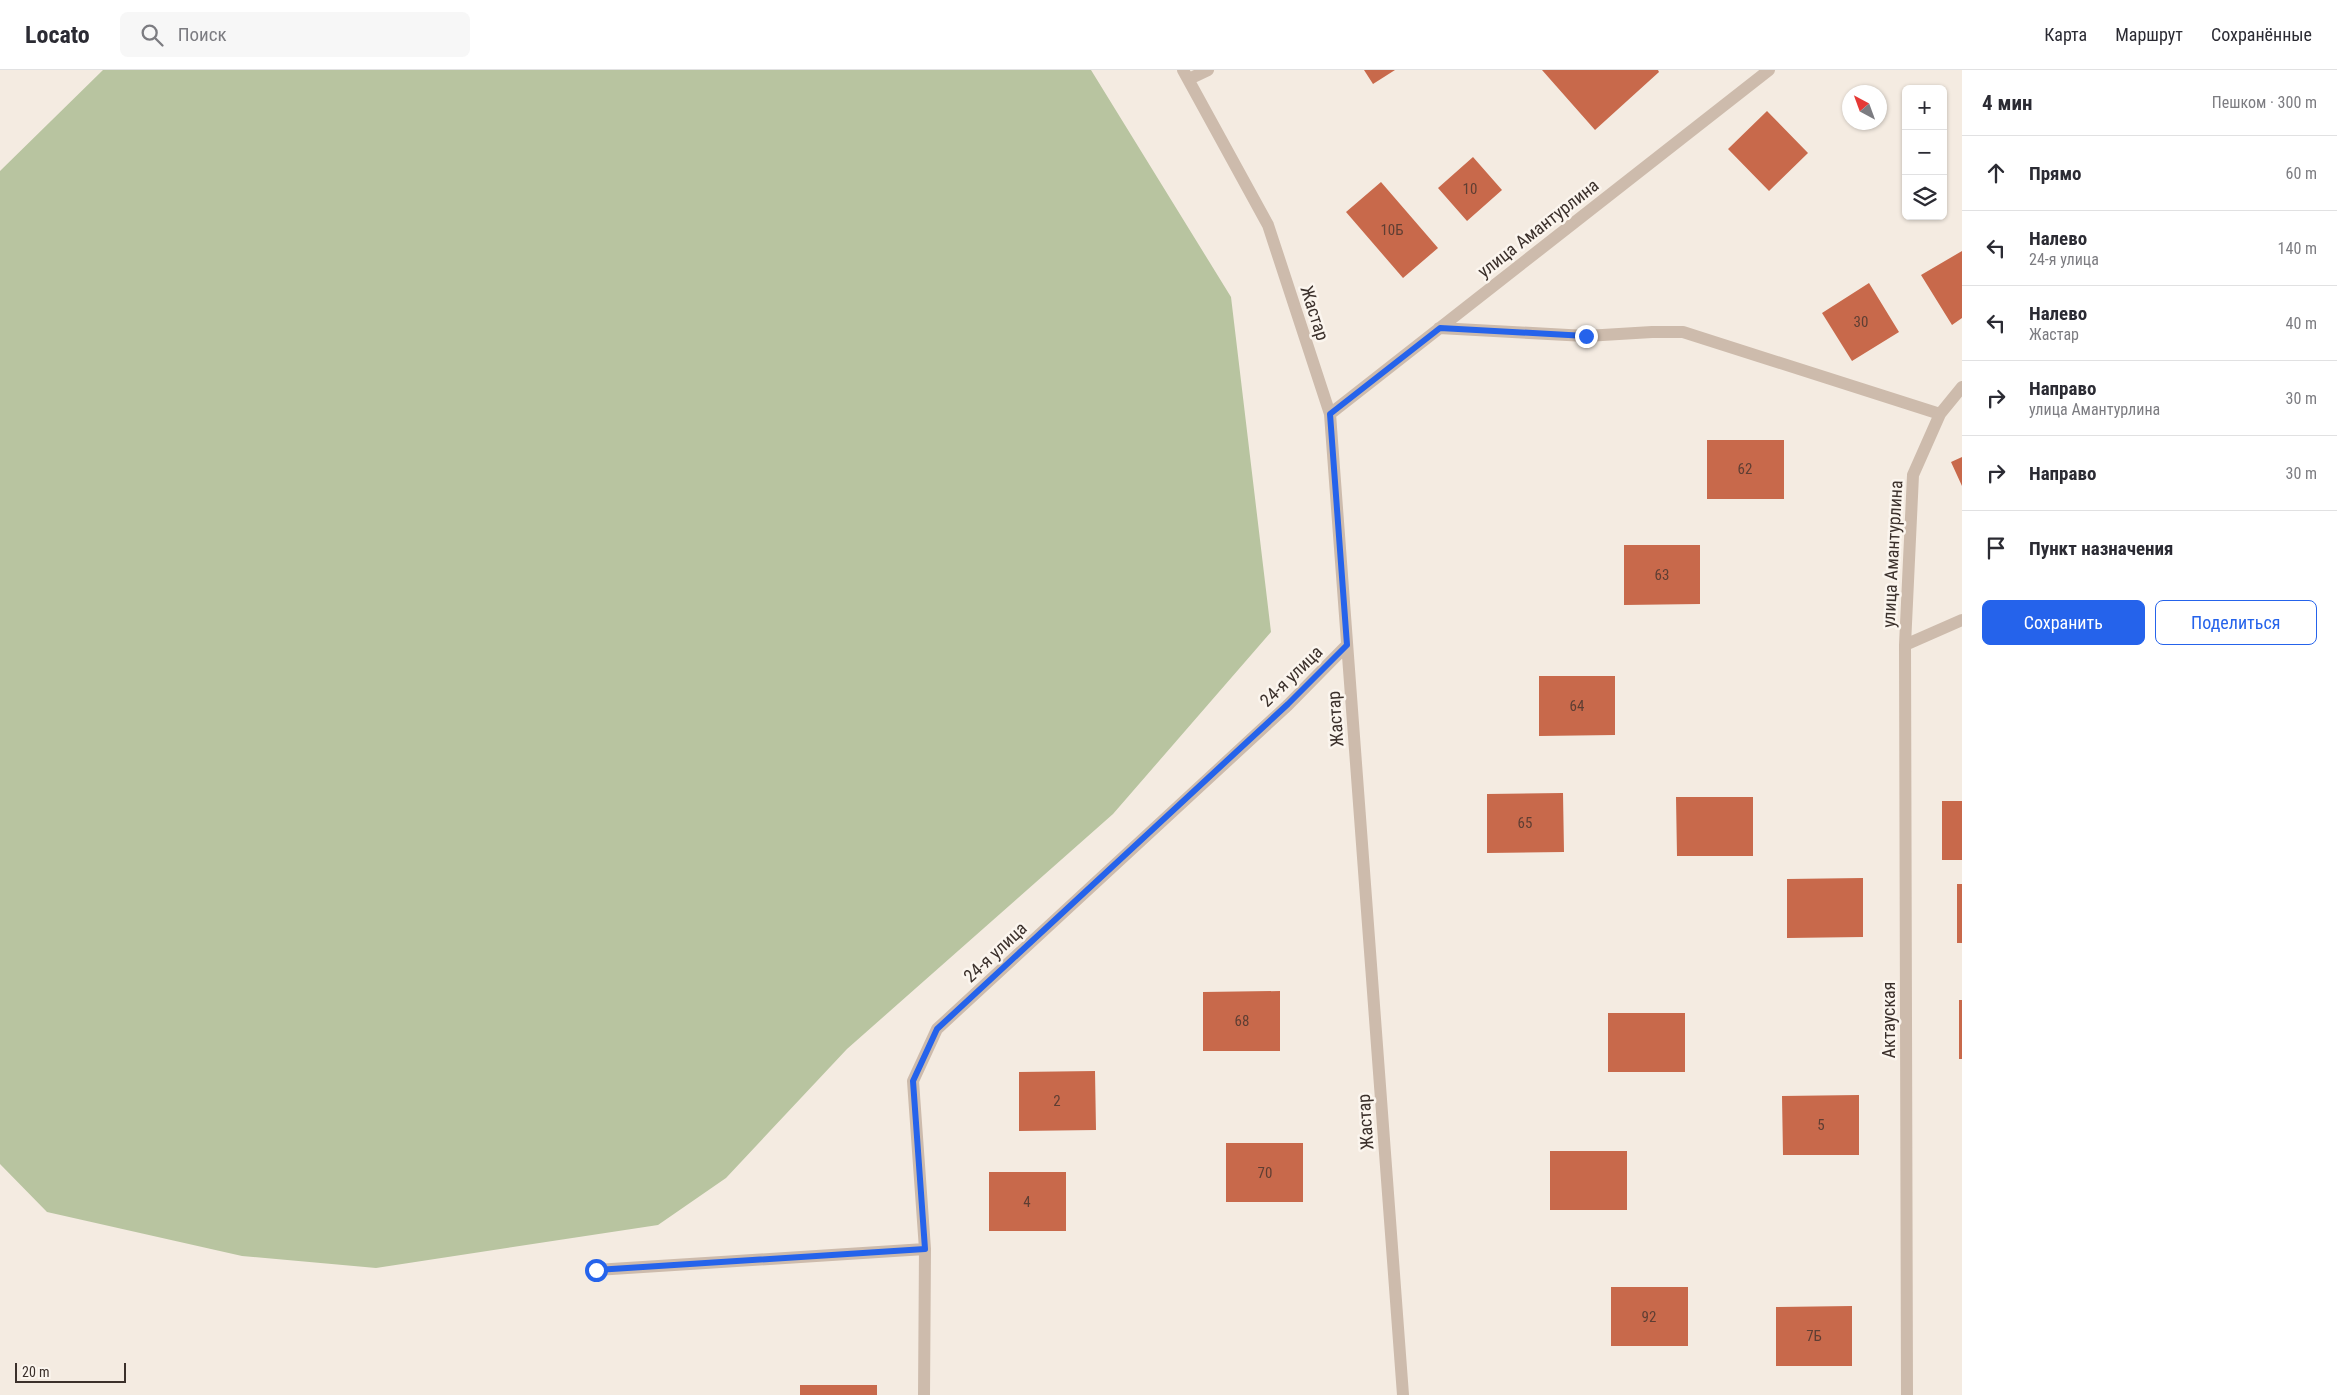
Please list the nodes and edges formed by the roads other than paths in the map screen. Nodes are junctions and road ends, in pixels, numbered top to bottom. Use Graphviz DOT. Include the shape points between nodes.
graph roads {
  1 [pos="1208,70"];
  2 [pos="1769,70"];
  3 [pos="1186,75"];
  4 [pos="1440,328"];
  5 [pos="1962,387"];
  6 [pos="1330,414"];
  7 [pos="1940,414"];
  8 [pos="1962,620"];
  9 [pos="1347,645"];
  10 [pos="1905,645"];
  11 [pos="925,1249"];
  12 [pos="596,1270"];
  13 [pos="924,1395"];
  14 [pos="1402,1395"];
  15 [pos="1907,1395"];
  1 -- 3 [label="street"];
  2 -- 4 [label="street, улица Амантурлина"];
  3 -- 6 [label="street, Жастар" via="1268,226"];
  4 -- 6 [label="street, улица Амантурлина"];
  4 -- 7 [label="street" via="1586,336 1684,332"];
  5 -- 7 [label="street, улица Амантурлина"];
  6 -- 9 [label="street, Жастар"];
  7 -- 10 [label="street, улица Амантурлина" via="1913,475"];
  8 -- 10 [label="street, улица Амантурлина"];
  9 -- 11 [label="street, 24-я улица" via="1288,704 937,1029 913,1081"];
  9 -- 14 [label="street, Жастар"];
  10 -- 15 [label="street, Актауская"];
  11 -- 12 [label="street"];
  11 -- 13 [label="street, 24-я улица"];
}
